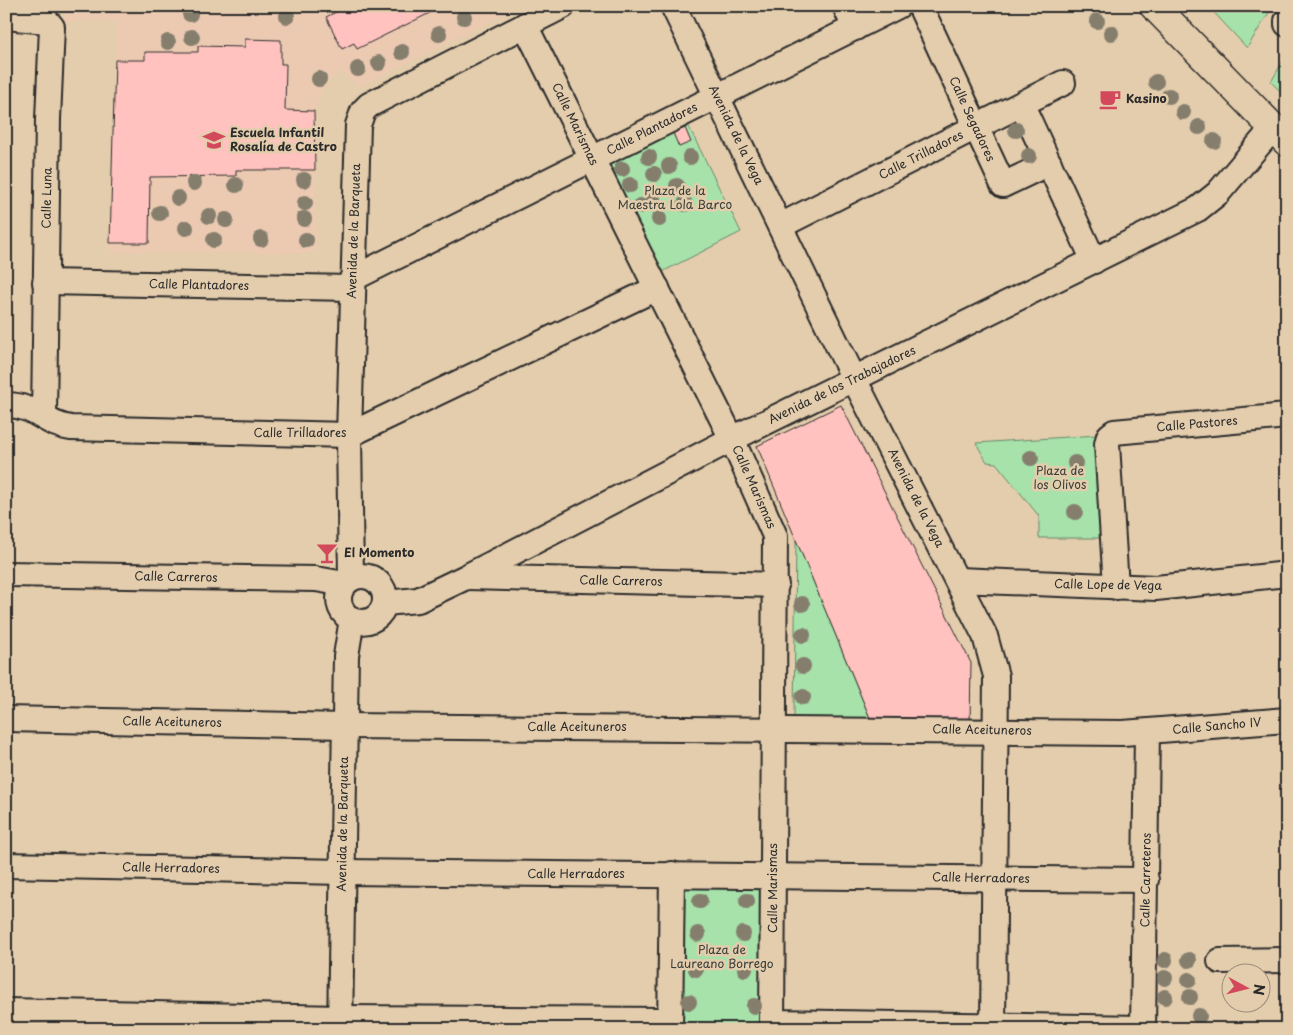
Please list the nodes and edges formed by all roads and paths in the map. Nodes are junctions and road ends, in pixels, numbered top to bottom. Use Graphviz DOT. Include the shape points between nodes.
graph roads {
  1 [pos="563,6"];
  2 [pos="673,6"];
  3 [pos="844,6"];
  4 [pos="898,6"];
  5 [pos="920,6"];
  6 [pos="1154,6"];
  7 [pos="6,17"];
  8 [pos="525,25"];
  9 [pos="855,28"];
  10 [pos="1063,83"];
  11 [pos="717,96"];
  12 [pos="1022,105"];
  13 [pos="976,127"];
  14 [pos="1280,135"];
  15 [pos="592,159"];
  16 [pos="1049,163"];
  17 [pos="780,226"];
  18 [pos="1094,261"];
  19 [pos="46,282"];
  20 [pos="352,284"];
  21 [pos="657,288"];
  22 [pos="854,379"];
  23 [pos="6,405"];
  24 [pos="1287,416"];
  25 [pos="44,417"];
  26 [pos="349,436"];
  27 [pos="732,439"];
  28 [pos="6,574"];
  29 [pos="1287,574"];
  30 [pos="466,577"];
  31 [pos="958,580"];
  32 [pos="348,581"];
  33 [pos="776,585"];
  34 [pos="1116,587"];
  35 [pos="385,603"];
  36 [pos="352,619"];
  37 [pos="6,719"];
  38 [pos="1287,720"];
  39 [pos="345,726"];
  40 [pos="774,728"];
  41 [pos="996,730"];
  42 [pos="1147,732"];
  43 [pos="6,865"];
  44 [pos="343,872"];
  45 [pos="672,874"];
  46 [pos="772,875"];
  47 [pos="995,878"];
  48 [pos="1146,880"];
  49 [pos="1287,960"];
  50 [pos="1220,961"];
  51 [pos="6,1011"];
  52 [pos="340,1023"];
  53 [pos="670,1025"];
  54 [pos="772,1025"];
  55 [pos="992,1027"];
  56 [pos="1143,1028"];
  1 -- 8 [label="street, Avenida de la Barqueta"];
  2 -- 11 [label="street, Avenida de la Vega"];
  3 -- 9 [label="street"];
  4 -- 9 [label="street, Calle Plantadores"];
  5 -- 13 [label="street, Calle Segadores"];
  6 -- 14 [label="main road"];
  7 -- 19 [label="street, Calle Luna" via="47,21 52,28"];
  8 -- 15 [label="street, Calle Marismas"];
  8 -- 20 [label="street, Avenida de la Barqueta" via="363,111 358,125"];
  9 -- 11 [label="street, Calle Plantadores"];
  10 -- 12 [label="street, Calle Trilladores"];
  11 -- 15 [label="street, Calle Plantadores"];
  11 -- 17 [label="street, Avenida de la Vega"];
  12 -- 13 [label="street, Calle Trilladores"];
  12 -- 16 [label="street"];
  13 -- 16 [label="street, Calle Segadores" via="1003,185"];
  13 -- 17 [label="street, Calle Trilladores"];
  14 -- 18 [label="street, Avenida de los Trabajadores" via="1209,202"];
  15 -- 20 [label="street, Calle Plantadores"];
  15 -- 21 [label="street, Calle Marismas"];
  16 -- 18 [label="street"];
  17 -- 22 [label="street, Avenida de la Vega"];
  18 -- 22 [label="street, Avenida de los Trabajadores"];
  19 -- 20 [label="street, Calle Plantadores"];
  19 -- 25 [label="street, Calle Luna"];
  20 -- 26 [label="street, Avenida de la Barqueta"];
  21 -- 26 [label="street, Calle Trilladores"];
  21 -- 27 [label="street, Calle Marismas"];
  22 -- 27 [label="street, Avenida de los Trabajadores"];
  22 -- 31 [label="street, Avenida de la Vega"];
  23 -- 25 [label="street, Calle Trilladores" via="30,409"];
  24 -- 34 [label="street, Calle Pastores" via="1114,432 1109,436"];
  25 -- 26 [label="street, Calle Trilladores" via="55,425 71,428"];
  26 -- 32 [label="street, Avenida de la Barqueta"];
  27 -- 30 [label="street, Avenida de los Trabajadores"];
  27 -- 33 [label="street, Calle Marismas" via="772,526 776,545"];
  28 -- 32 [label="street, Calle Carreros"];
  29 -- 34 [label="street, Calle Lope de Vega" via="1156,588"];
  30 -- 33 [label="street, Calle Carreros"];
  30 -- 35 [label="street, Avenida de los Trabajadores" via="418,600"];
  31 -- 34 [label="street, Calle Lope de Vega"];
  31 -- 41 [label="street, Avenida de la Vega" via="992,656 996,676"];
  32 -- 35 [label="street" via="365,576 378,582 383,588"];
  32 -- 36 [label="street" via="339,597 344,612"];
  33 -- 40 [label="street, Calle Marismas"];
  35 -- 36 [label="street" via="378,616 371,620"];
  36 -- 39 [label="street, Avenida de la Barqueta" via="346,656"];
  37 -- 39 [label="street, Calle Aceituneros"];
  38 -- 42 [label="street, Calle Sancho IV"];
  39 -- 40 [label="street, Calle Aceituneros"];
  39 -- 44 [label="street, Avenida de la Barqueta"];
  40 -- 41 [label="street, Calle Aceituneros"];
  40 -- 46 [label="street, Calle Marismas"];
  41 -- 42 [label="street, Calle Aceituneros"];
  41 -- 47 [label="street, Avenida de la Vega"];
  42 -- 48 [label="street, Calle Carreteros"];
  43 -- 44 [label="street, Calle Herradores"];
  44 -- 45 [label="street, Calle Herradores"];
  44 -- 52 [label="street, Avenida de la Barqueta"];
  45 -- 46 [label="street, Calle Herradores"];
  45 -- 53 [label="street"];
  46 -- 47 [label="street, Calle Herradores"];
  46 -- 54 [label="street, Calle Marismas"];
  47 -- 48 [label="street, Calle Herradores"];
  47 -- 55 [label="street, Avenida de la Vega"];
  48 -- 56 [label="street, Calle Carreteros"];
  49 -- 50 [label="street"];
  51 -- 52 [label="street"];
  52 -- 53 [label="street"];
  54 -- 55 [label="street"];
  55 -- 56 [label="street"];
}
